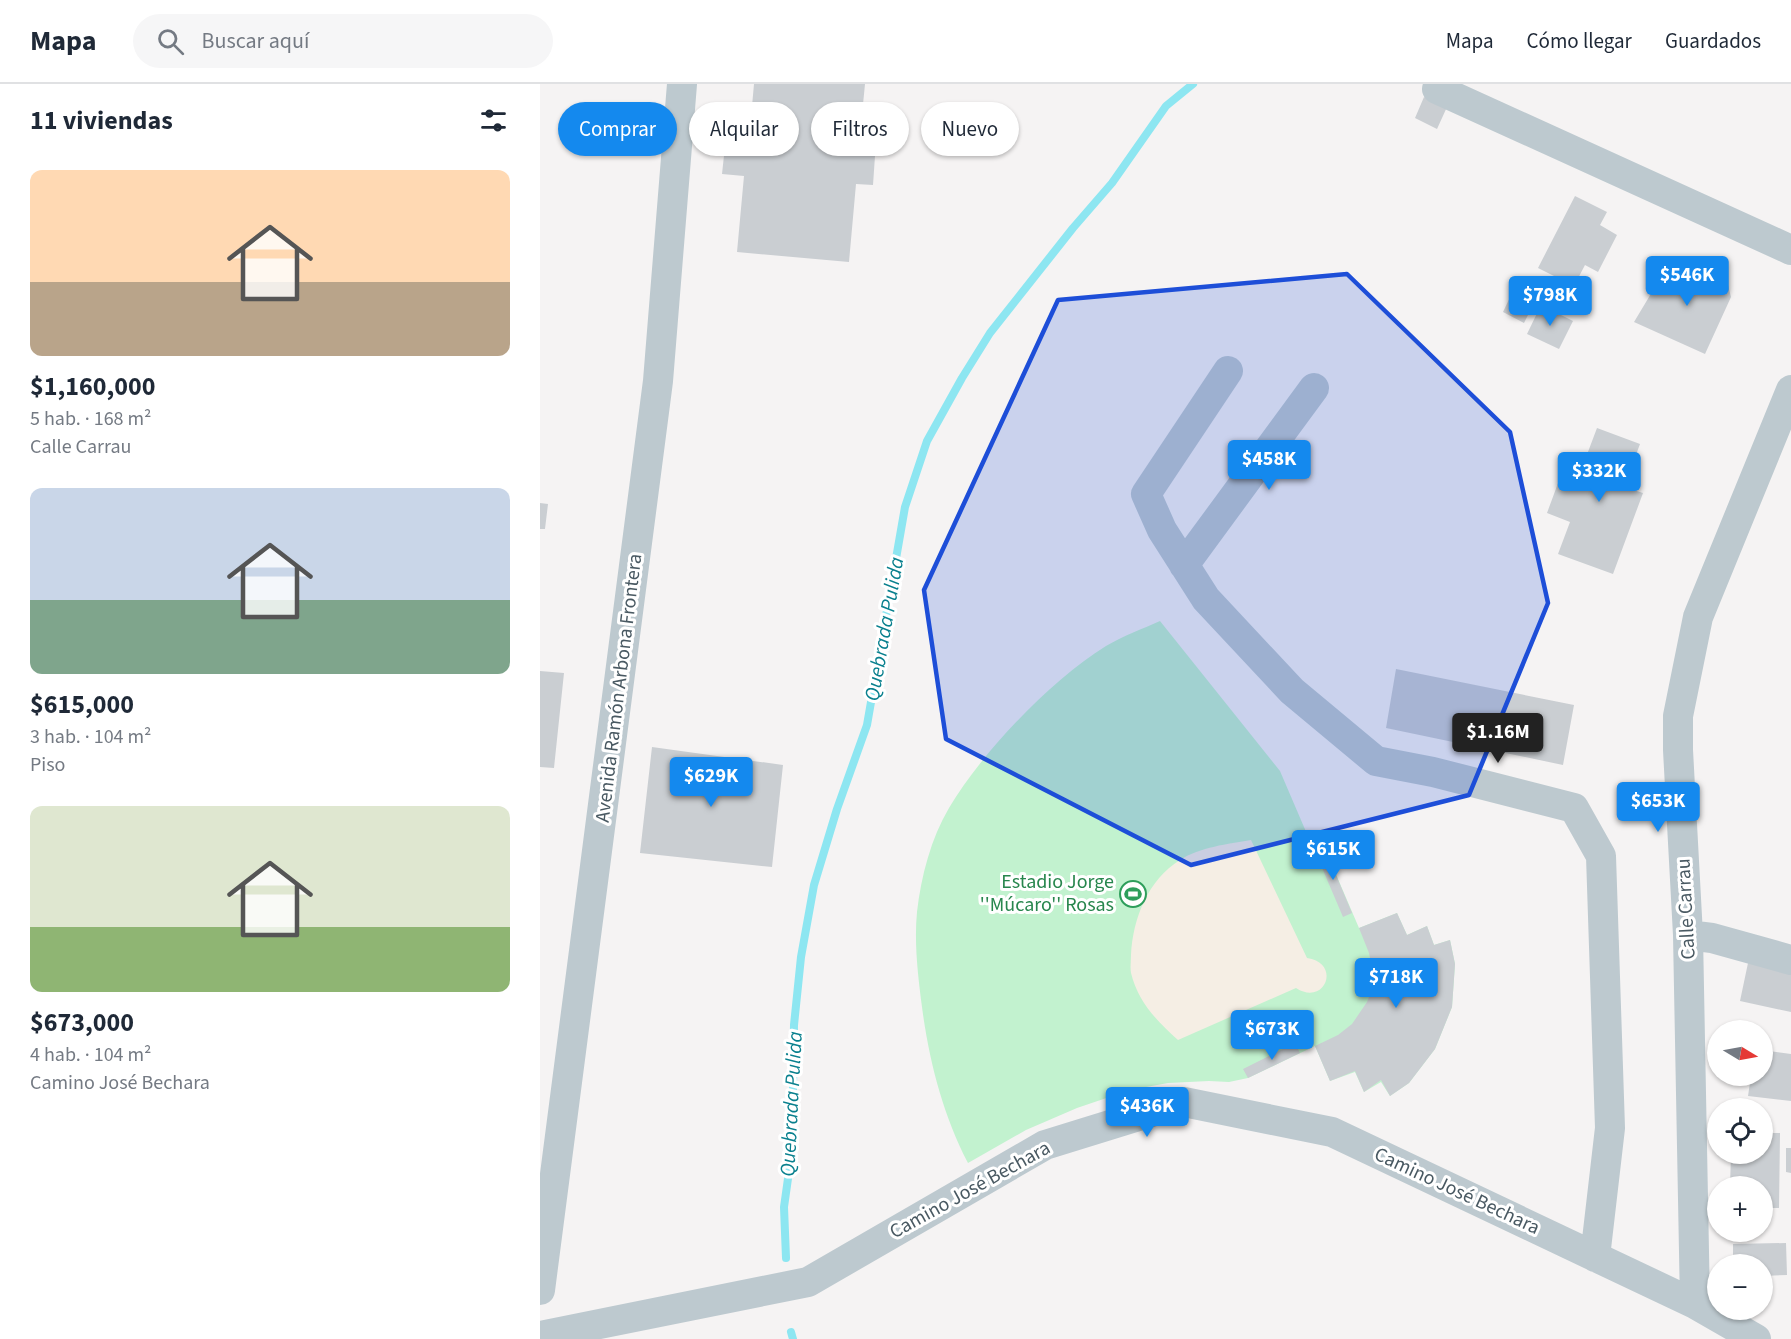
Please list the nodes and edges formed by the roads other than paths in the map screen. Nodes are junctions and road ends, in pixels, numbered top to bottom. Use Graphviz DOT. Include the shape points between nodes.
graph roads {
  1 [pos="682,84"];
  2 [pos="1437,88"];
  3 [pos="1791,250"];
  4 [pos="1228,371"];
  5 [pos="1314,388"];
  6 [pos="1791,390"];
  7 [pos="1185,565"];
  8 [pos="1688,935"];
  9 [pos="1791,960"];
  10 [pos="1595,1257"];
  11 [pos="540,1290"];
  12 [pos="1695,1304"];
  13 [pos="540,1336"];
  14 [pos="1756,1339"];
  1 -- 11 [label="street, Avenida Ramón Arbona Frontera" via="658,381"];
  2 -- 3 [label="street"];
  4 -- 7 [label="street" via="1146,494 1162,530"];
  5 -- 7 [label="street"];
  6 -- 8 [label="street, Calle Carrau" via="1698,617 1678,716"];
  7 -- 10 [label="street" via="1206,599 1292,691 1376,761 1574,808 1601,856 1610,1128"];
  8 -- 9 [label="street"];
  8 -- 12 [label="street, Calle Carrau"];
  10 -- 12 [label="street, Camino José Bechara"];
  10 -- 13 [label="street, Camino José Bechara" via="1332,1132 1184,1102 1045,1145 808,1282"];
  12 -- 14 [label="street, Camino José Bechara"];
}
